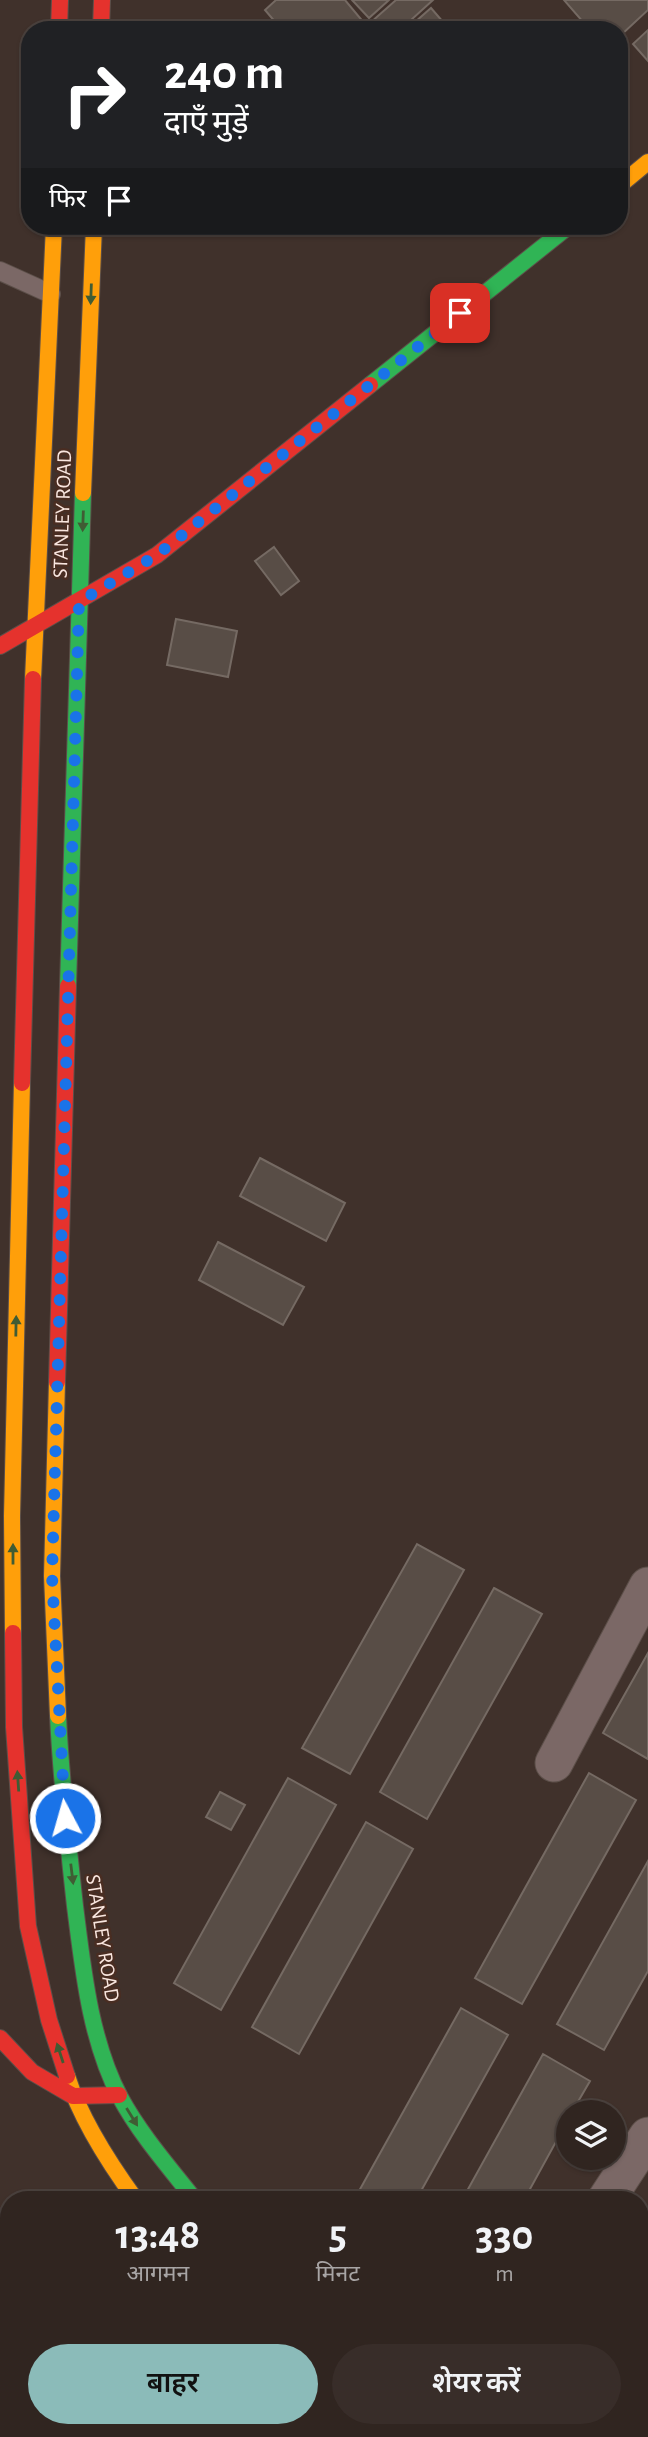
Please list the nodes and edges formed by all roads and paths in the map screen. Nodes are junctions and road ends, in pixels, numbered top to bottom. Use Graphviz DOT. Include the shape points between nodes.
graph roads {
  1 [pos="60,0"];
  2 [pos="102,0"];
  3 [pos="59,21"];
  4 [pos="101,21"];
  5 [pos="648,162"];
  6 [pos="628,178"];
  7 [pos="54,235"];
  8 [pos="94,235"];
  9 [pos="558,235"];
  10 [pos="0,271"];
  11 [pos="52,294"];
  12 [pos="79,602"];
  13 [pos="34,627"];
  14 [pos="0,646"];
  15 [pos="648,1586"];
  16 [pos="554,1763"];
  17 [pos="0,2038"];
  18 [pos="118,2095"];
  19 [pos="73,2096"];
  20 [pos="648,2136"];
  21 [pos="129,2191"];
  22 [pos="188,2191"];
  23 [pos="612,2191"];
  1 -- 3 [label="main road"];
  2 -- 4 [label="main road"];
  5 -- 6 [label="main road"];
  7 -- 11 [label="main road, STANLEY ROAD"];
  8 -- 12 [label="main road, STANLEY ROAD, one-way"];
  9 -- 12 [label="main road" via="157,555"];
  10 -- 11 [label="lane"];
  11 -- 13 [label="main road, STANLEY ROAD"];
  12 -- 13 [label="main road"];
  12 -- 18 [label="main road, STANLEY ROAD, one-way" via="52,1576 61,1790 85,1983"];
  13 -- 14 [label="main road"];
  19 -- 13 [label="main road, STANLEY ROAD, one-way" via="49,2020 28,1926 14,1727 12,1516"];
  15 -- 16 [label="street"];
  17 -- 19 [label="main road" via="32,2072"];
  18 -- 19 [label="main road"];
  18 -- 22 [label="main road, STANLEY ROAD, one-way"];
  19 -- 21 [label="main road, STANLEY ROAD"];
  20 -- 23 [label="street"];
}
